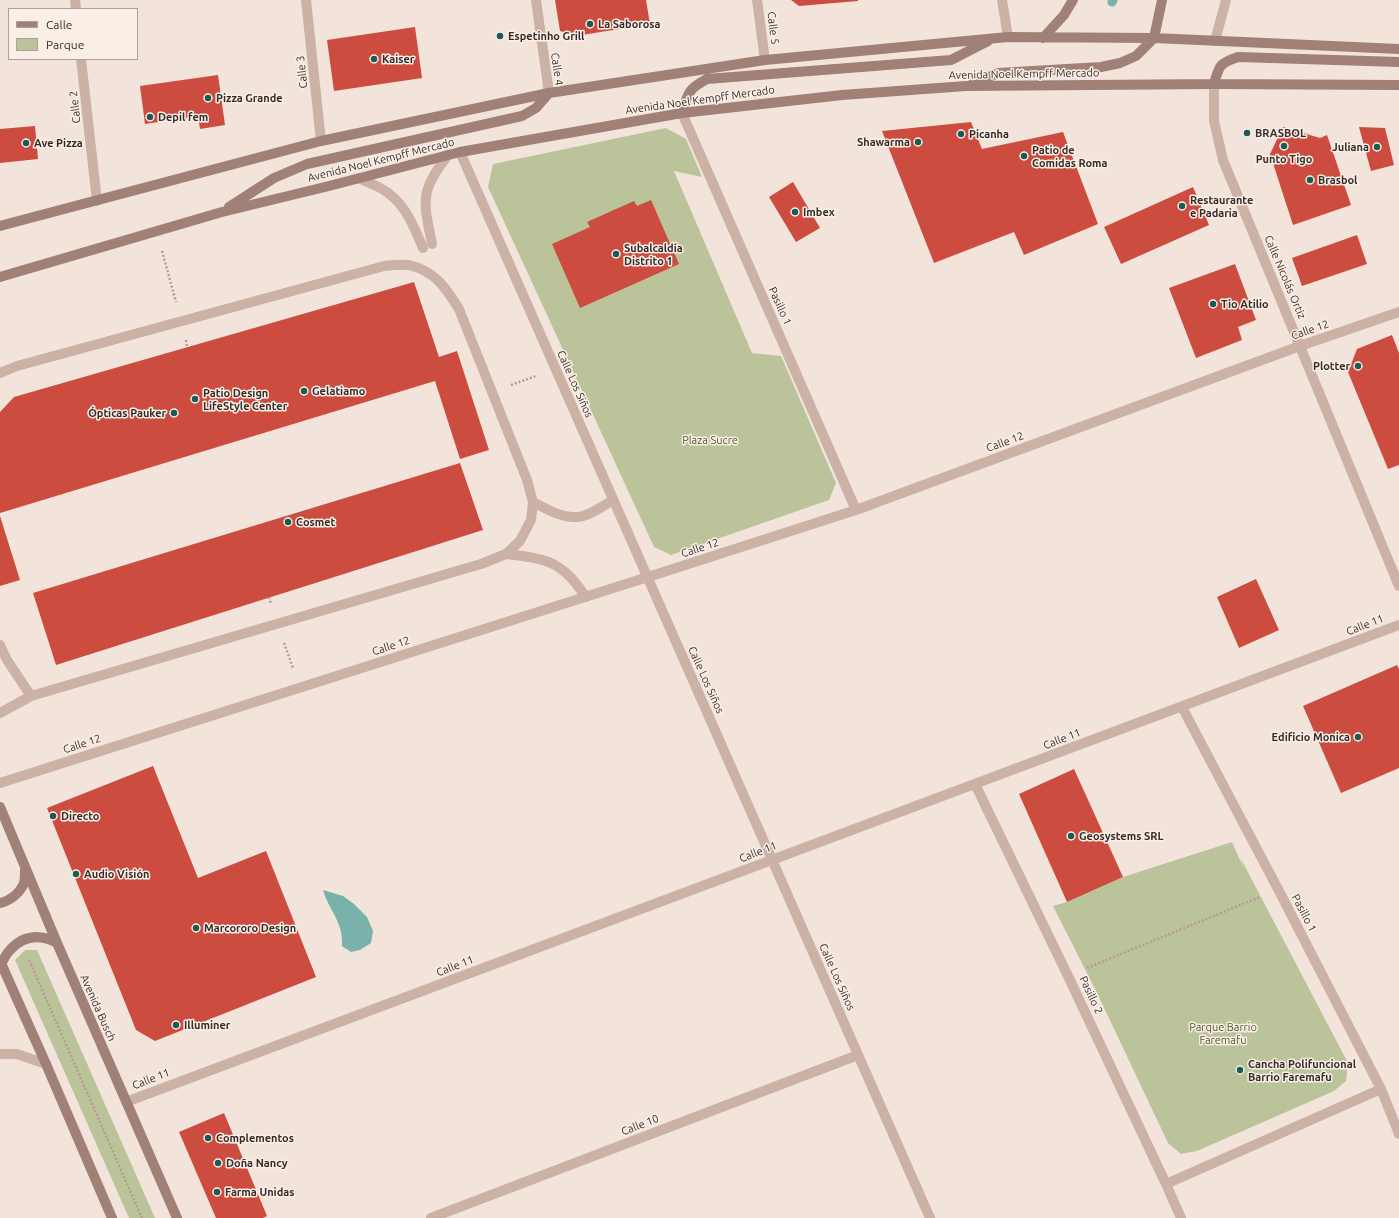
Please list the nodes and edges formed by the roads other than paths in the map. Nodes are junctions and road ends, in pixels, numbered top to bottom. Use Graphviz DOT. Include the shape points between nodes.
graph roads {
  1 [pos="306,0"];
  2 [pos="536,0"];
  3 [pos="757,0"];
  4 [pos="1002,0"];
  5 [pos="1073,0"];
  6 [pos="1162,0"];
  7 [pos="1226,0"];
  8 [pos="1008,37"];
  9 [pos="994,38"];
  10 [pos="1043,38"];
  11 [pos="1154,38"];
  12 [pos="1215,41"];
  13 [pos="1399,49"];
  14 [pos="82,60"];
  15 [pos="764,60"];
  16 [pos="1399,62"];
  17 [pos="1214,84"];
  18 [pos="1399,85"];
  19 [pos="966,86"];
  20 [pos="549,93"];
  21 [pos="682,113"];
  22 [pos="321,141"];
  23 [pos="460,152"];
  24 [pos="448,155"];
  25 [pos="359,178"];
  26 [pos="97,200"];
  27 [pos="222,212"];
  28 [pos="0,226"];
  29 [pos="0,277"];
  30 [pos="1399,312"];
  31 [pos="1300,346"];
  32 [pos="0,373"];
  33 [pos="613,500"];
  34 [pos="533,502"];
  35 [pos="856,510"];
  36 [pos="506,554"];
  37 [pos="648,577"];
  38 [pos="1399,586"];
  39 [pos="586,597"];
  40 [pos="1399,625"];
  41 [pos="0,645"];
  42 [pos="31,696"];
  43 [pos="1182,706"];
  44 [pos="0,713"];
  45 [pos="0,783"];
  46 [pos="975,784"];
  47 [pos="0,807"];
  48 [pos="772,860"];
  49 [pos="25,869"];
  50 [pos="0,903"];
  51 [pos="57,943"];
  52 [pos="0,963"];
  53 [pos="0,1054"];
  54 [pos="858,1055"];
  55 [pos="46,1064"];
  56 [pos="1381,1089"];
  57 [pos="126,1102"];
  58 [pos="1399,1134"];
  59 [pos="1166,1184"];
  60 [pos="112,1218"];
  61 [pos="177,1218"];
  62 [pos="431,1218"];
  63 [pos="930,1218"];
  64 [pos="1181,1218"];
  1 -- 22 [label="street, Calle 3"];
  2 -- 20 [label="street, Calle 4"];
  3 -- 15 [label="street, Calle 5"];
  4 -- 8 [label="street"];
  5 -- 10 [label="main road" via="1064,15"];
  6 -- 11 [label="main road"];
  7 -- 12 [label="street"];
  8 -- 9 [label="main road"];
  8 -- 10 [label="main road"];
  9 -- 15 [label="main road"];
  9 -- 21 [label="main road" via="951,60 707,79 688,93"];
  10 -- 11 [label="main road"];
  11 -- 12 [label="main road"];
  11 -- 19 [label="main road" via="1136,56 1120,63 1101,67 998,73"];
  12 -- 13 [label="main road"];
  14 -- 26 [label="street, Calle 2"];
  15 -- 20 [label="main road"];
  16 -- 17 [label="main road" via="1238,57 1225,62 1218,69"];
  17 -- 18 [label="main road, Avenida Noel Kempff Mercado"];
  17 -- 19 [label="main road, Avenida Noel Kempff Mercado"];
  17 -- 31 [label="street, Calle Nicolás Ortiz" via="1214,121 1222,160"];
  19 -- 21 [label="main road, Avenida Noel Kempff Mercado" via="842,95"];
  20 -- 22 [label="main road"];
  20 -- 27 [label="main road" via="536,108 522,116 307,164 274,178"];
  21 -- 23 [label="main road, Avenida Noel Kempff Mercado"];
  21 -- 35 [label="street, Pasillo 1"];
  22 -- 26 [label="main road"];
  23 -- 24 [label="main road, Avenida Noel Kempff Mercado"];
  23 -- 33 [label="street, Calle Los Siños"];
  24 -- 25 [label="main road, Avenida Noel Kempff Mercado"];
  24 -- 25 [label="street" via="427,191 427,246 398,201 383,189"];
  25 -- 27 [label="main road, Avenida Noel Kempff Mercado"];
  26 -- 28 [label="main road"];
  27 -- 29 [label="main road, Avenida Noel Kempff Mercado"];
  30 -- 31 [label="street, Calle 12"];
  31 -- 35 [label="street, Calle 12"];
  31 -- 38 [label="street, Calle Nicolás Ortiz"];
  32 -- 34 [label="street" via="17,366 384,266 408,265 428,272 445,287 459,309 527,480"];
  33 -- 34 [label="street" via="577,518 557,514"];
  33 -- 37 [label="street, Calle Los Siños"];
  34 -- 36 [label="street" via="531,520 524,534"];
  35 -- 37 [label="street, Calle 12"];
  36 -- 39 [label="street" via="537,559 558,566"];
  36 -- 42 [label="street" via="481,564"];
  37 -- 39 [label="street, Calle 12"];
  37 -- 48 [label="street, Calle Los Siños"];
  39 -- 45 [label="street, Calle 12"];
  40 -- 43 [label="street, Calle 11"];
  41 -- 42 [label="street"];
  42 -- 44 [label="street"];
  43 -- 46 [label="street, Calle 11"];
  43 -- 56 [label="street, Pasillo 1"];
  46 -- 48 [label="street, Calle 11"];
  46 -- 59 [label="street, Pasillo 2"];
  47 -- 49 [label="main road, Avenida Busch"];
  48 -- 54 [label="street, Calle Los Siños"];
  48 -- 57 [label="street, Calle 11"];
  49 -- 50 [label="main road" via="24,883 17,894"];
  49 -- 51 [label="main road, Avenida Busch"];
  51 -- 52 [label="main road" via="46,938 33,937 21,941 9,950"];
  51 -- 57 [label="main road, Avenida Busch"];
  52 -- 55 [label="main road"];
  53 -- 55 [label="street" via="17,1054"];
  54 -- 62 [label="street, Calle 10"];
  54 -- 63 [label="street, Calle Los Siños"];
  55 -- 60 [label="main road"];
  56 -- 58 [label="street, Pasillo 1"];
  56 -- 59 [label="street"];
  57 -- 61 [label="main road, Avenida Busch"];
  59 -- 64 [label="street, Pasillo 2"];
}
